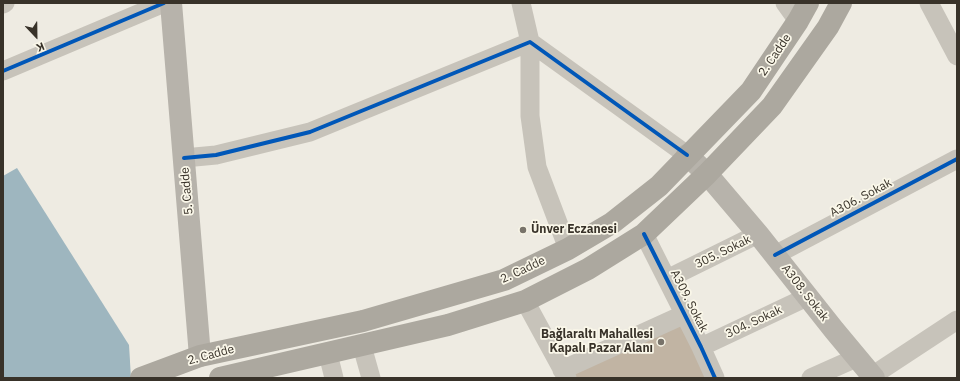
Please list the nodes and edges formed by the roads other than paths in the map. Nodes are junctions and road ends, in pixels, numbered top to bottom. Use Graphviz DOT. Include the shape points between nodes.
graph roads {
  1 [pos="164,3"];
  2 [pos="172,3"];
  3 [pos="521,3"];
  4 [pos="784,3"];
  5 [pos="841,3"];
  6 [pos="929,3"];
  7 [pos="803,12"];
  8 [pos="530,42"];
  9 [pos="957,56"];
  10 [pos="3,71"];
  11 [pos="688,155"];
  12 [pos="184,158"];
  13 [pos="957,159"];
  14 [pos="707,174"];
  15 [pos="644,234"];
  16 [pos="758,234"];
  17 [pos="568,249"];
  18 [pos="775,255"];
  19 [pos="667,279"];
  20 [pos="807,297"];
  21 [pos="525,301"];
  22 [pos="685,314"];
  23 [pos="957,320"];
  24 [pos="362,346"];
  25 [pos="702,347"];
  26 [pos="328,354"];
  27 [pos="200,356"];
  28 [pos="856,358"];
  29 [pos="565,374"];
  30 [pos="873,377"];
  31 [pos="141,378"];
  32 [pos="220,378"];
  33 [pos="334,378"];
  34 [pos="371,378"];
  35 [pos="715,378"];
  36 [pos="811,378"];
  1 -- 10 [label="street"];
  2 -- 12 [label="main road, 5. Cadde"];
  3 -- 8 [label="street"];
  4 -- 7 [label="street"];
  5 -- 14 [label="main road, 2. Cadde" via="828,27 772,106"];
  6 -- 9 [label="street"];
  7 -- 11 [label="main road, 2. Cadde" via="751,91"];
  8 -- 11 [label="street"];
  8 -- 12 [label="street" via="310,132 216,155"];
  8 -- 17 [label="street" via="530,116 536,167"];
  11 -- 14 [label="main road, A308. Sokak"];
  11 -- 17 [label="main road, 2. Cadde" via="659,186 612,223"];
  12 -- 27 [label="main road, 5. Cadde"];
  13 -- 18 [label="street, A306. Sokak"];
  14 -- 15 [label="main road, 2. Cadde"];
  14 -- 16 [label="main road, A308. Sokak"];
  15 -- 19 [label="street, A309. Sokak"];
  15 -- 21 [label="main road, 2. Cadde" via="588,269"];
  16 -- 18 [label="main road, A308. Sokak"];
  16 -- 19 [label="street, 305. Sokak"];
  17 -- 27 [label="main road, 2. Cadde" via="504,280 445,298 363,321"];
  18 -- 20 [label="main road, A308. Sokak"];
  19 -- 22 [label="street, A309. Sokak"];
  20 -- 25 [label="street, 304. Sokak"];
  20 -- 28 [label="main road, A308. Sokak"];
  21 -- 24 [label="main road, 2. Cadde" via="448,325"];
  21 -- 29 [label="street"];
  22 -- 25 [label="street, A309. Sokak"];
  22 -- 29 [label="street"];
  23 -- 30 [label="street"];
  24 -- 26 [label="main road, 2. Cadde"];
  24 -- 34 [label="street"];
  25 -- 35 [label="street, A309. Sokak"];
  26 -- 32 [label="main road, 2. Cadde"];
  26 -- 33 [label="street"];
  27 -- 31 [label="main road, 2. Cadde"];
  28 -- 30 [label="main road, A308. Sokak"];
  28 -- 36 [label="street"];
}
